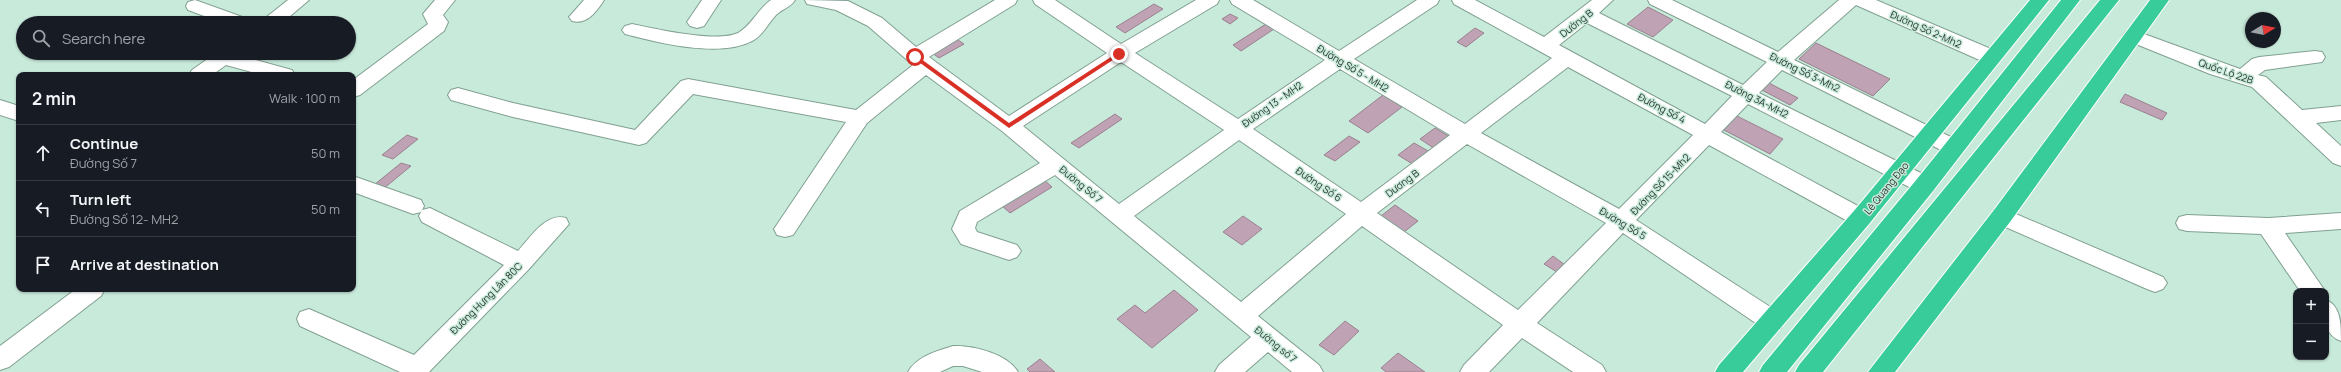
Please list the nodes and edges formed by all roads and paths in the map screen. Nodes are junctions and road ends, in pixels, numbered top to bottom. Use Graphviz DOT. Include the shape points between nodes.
graph roads {
  1 [pos="300,0"];
  2 [pos="446,0"];
  3 [pos="595,0"];
  4 [pos="712,0"];
  5 [pos="786,0"];
  6 [pos="814,0"];
  7 [pos="1008,0"];
  8 [pos="1042,0"];
  9 [pos="1210,0"];
  10 [pos="1239,0"];
  11 [pos="1430,0"];
  12 [pos="1461,0"];
  13 [pos="1604,0"];
  14 [pos="1657,0"];
  15 [pos="1850,0"];
  16 [pos="1860,0"];
  17 [pos="2040,0"];
  18 [pos="2071,0"];
  19 [pos="2110,0"];
  20 [pos="2160,0"];
  21 [pos="195,6"];
  22 [pos="1587,15"];
  23 [pos="222,16"];
  24 [pos="278,16"];
  25 [pos="579,17"];
  26 [pos="697,22"];
  27 [pos="632,30"];
  28 [pos="2133,36"];
  29 [pos="1546,46"];
  30 [pos="1119,54"];
  31 [pos="1567,57"];
  32 [pos="1991,57"];
  33 [pos="2316,57"];
  34 [pos="1338,59"];
  35 [pos="219,60"];
  36 [pos="241,60"];
  37 [pos="1781,60"];
  38 [pos="921,61"];
  39 [pos="203,72"];
  40 [pos="277,72"];
  41 [pos="2243,77"];
  42 [pos="356,88"];
  43 [pos="1746,94"];
  44 [pos="458,95"];
  45 [pos="0,107"];
  46 [pos="16,113"];
  47 [pos="2341,114"];
  48 [pos="860,118"];
  49 [pos="2299,118"];
  50 [pos="1009,126"];
  51 [pos="1238,128"];
  52 [pos="1709,133"];
  53 [pos="1467,135"];
  54 [pos="1930,135"];
  55 [pos="1953,147"];
  56 [pos="2341,158"];
  57 [pos="1056,164"];
  58 [pos="1898,171"];
  59 [pos="356,185"];
  60 [pos="1925,185"];
  61 [pos="1362,213"];
  62 [pos="1120,215"];
  63 [pos="2002,216"];
  64 [pos="1861,218"];
  65 [pos="2341,221"];
  66 [pos="1623,222"];
  67 [pos="2186,223"];
  68 [pos="558,224"];
  69 [pos="2268,226"];
  70 [pos="785,229"];
  71 [pos="1009,251"];
  72 [pos="521,263"];
  73 [pos="2155,283"];
  74 [pos="2311,288"];
  75 [pos="89,292"];
  76 [pos="2329,313"];
  77 [pos="1242,316"];
  78 [pos="309,319"];
  79 [pos="1772,321"];
  80 [pos="1518,325"];
  81 [pos="2341,331"];
  82 [pos="1268,337"];
  83 [pos="0,360"];
  84 [pos="415,370"];
  85 [pos="921,372"];
  86 [pos="1005,372"];
  87 [pos="1228,372"];
  88 [pos="1310,372"];
  89 [pos="1473,372"];
  90 [pos="1593,372"];
  91 [pos="1728,372"];
  92 [pos="1772,372"];
  93 [pos="1808,372"];
  94 [pos="1881,372"];
  1 -- 24 [label="street"];
  2 -- 42 [label="street" via="433,14 438,22 437,26"];
  3 -- 25 [label="street"];
  4 -- 26 [label="street"];
  5 -- 27 [label="street" via="768,10 752,31 738,40 697,40"];
  6 -- 38 [label="street, Đường Số 7" via="841,5 875,22"];
  7 -- 38 [label="street"];
  8 -- 30 [label="street, Đường Số 6"];
  9 -- 30 [label="street"];
  10 -- 34 [label="street, Đường Số 5 - MH2"];
  11 -- 34 [label="street, Đường 13 - MH2"];
  12 -- 29 [label="street, Đường Số 4"];
  13 -- 22 [label="street, Dường B"];
  14 -- 37 [label="street, Đường Số 3-Mh2"];
  15 -- 37 [label="street, Đường Số 15-Mh2"];
  16 -- 32 [label="street, Đường Số 2-Mh2"];
  17 -- 32 [label="highway, Lê Quang Đạo"];
  18 -- 55 [label="highway"];
  19 -- 93 [label="highway"];
  20 -- 28 [label="highway"];
  21 -- 23 [label="street"];
  22 -- 29 [label="street, Dường B"];
  22 -- 43 [label="street, Đường 3A-MH2"];
  28 -- 41 [label="street, Quốc Lộ 22B"];
  28 -- 63 [label="highway"];
  29 -- 31 [label="street, Đường Số 4"];
  30 -- 50 [label="street"];
  30 -- 51 [label="street, Đường Số 6"];
  31 -- 52 [label="street, Đường Số 4"];
  31 -- 53 [label="street, Dương B"];
  32 -- 54 [label="highway, Lê Quang Đạo"];
  33 -- 41 [label="street" via="2259,64"];
  34 -- 51 [label="street, Đường 13 - MH2"];
  34 -- 53 [label="street, Đường Số 5 - MH2"];
  35 -- 39 [label="street"];
  36 -- 40 [label="street"];
  37 -- 43 [label="street, Đường Số 15-Mh2"];
  37 -- 54 [label="street, Đường Số 3-Mh2"];
  38 -- 48 [label="street"];
  38 -- 50 [label="street, Đường Số 7"];
  41 -- 49 [label="street, Quốc Lộ 22B" via="2259,82"];
  43 -- 52 [label="street, Đường Số 15-Mh2"];
  43 -- 58 [label="street, Đường 3A-MH2"];
  44 -- 48 [label="street" via="639,138 688,86"];
  45 -- 46 [label="street"];
  47 -- 49 [label="street"];
  48 -- 70 [label="street"];
  49 -- 56 [label="street, Quốc Lộ 22B"];
  50 -- 57 [label="street, Đường Số 7"];
  51 -- 61 [label="street, Đường Số 6"];
  51 -- 62 [label="street, Đường 13 - MH2"];
  52 -- 64 [label="street, Đường Số 4"];
  52 -- 66 [label="street, Đường Số 15-Mh2"];
  53 -- 61 [label="street, Dương B"];
  53 -- 66 [label="street, Đường Số 5"];
  54 -- 55 [label="street, Đường Số 3-Mh2"];
  54 -- 58 [label="highway, Lê Quang Đạo"];
  55 -- 60 [label="highway"];
  57 -- 62 [label="street, Đường Số 7"];
  57 -- 71 [label="street" via="968,217 964,222 963,229 969,238"];
  58 -- 60 [label="street, Đường 3A-MH2"];
  58 -- 64 [label="highway, Lê Quang Đạo"];
  59 -- 72 [label="street" via="422,211"];
  60 -- 92 [label="highway"];
  61 -- 77 [label="street, Dương B"];
  61 -- 80 [label="street, Đường Số 6"];
  62 -- 77 [label="street, Đường Số 7"];
  63 -- 73 [label="street"];
  63 -- 94 [label="highway"];
  64 -- 79 [label="highway, Lê Quang Đạo"];
  65 -- 69 [label="street"];
  66 -- 79 [label="street, Đường Số 5"];
  66 -- 80 [label="street, Đường Số 15-Mh2"];
  67 -- 69 [label="street"];
  68 -- 72 [label="street, Đường Hưng Lân 80C"];
  69 -- 74 [label="street"];
  72 -- 84 [label="street, Đường Hưng Lân 80C"];
  75 -- 83 [label="street"];
  76 -- 81 [label="street"];
  77 -- 82 [label="street, Đường số 7"];
  78 -- 84 [label="street"];
  79 -- 91 [label="highway, Lê Quang Đạo"];
  80 -- 89 [label="street, Đường Số 15-Mh2"];
  80 -- 90 [label="street, Đường Số 6"];
  82 -- 87 [label="street"];
  82 -- 88 [label="street, Đường số 7"];
  85 -- 86 [label="street" via="934,362 950,356 970,356"];
}
